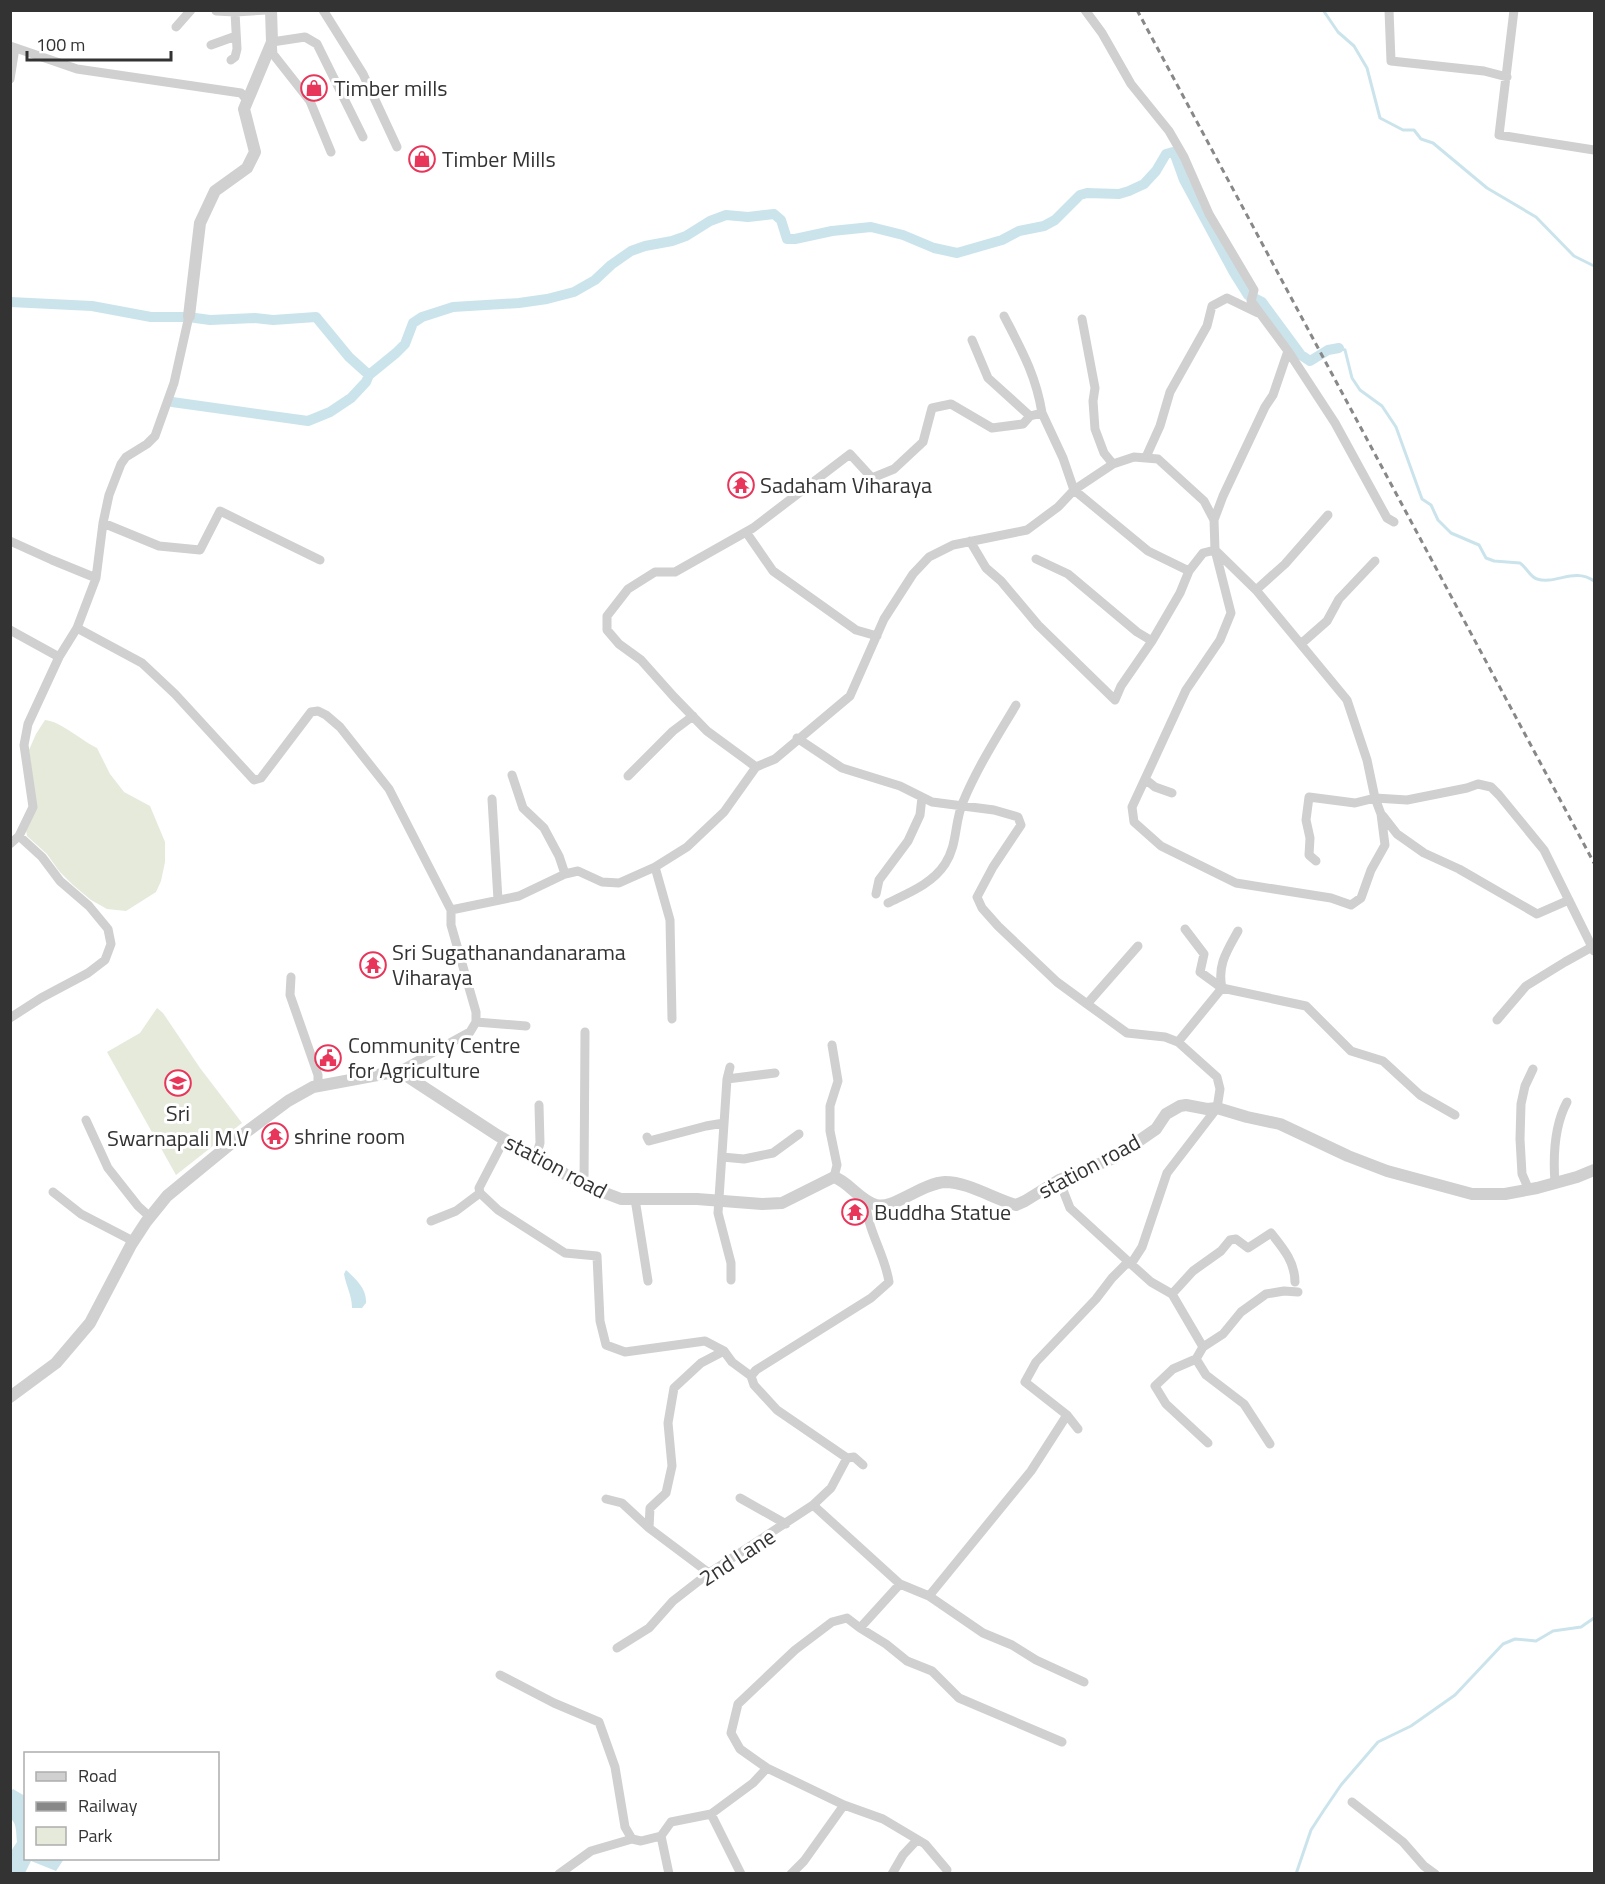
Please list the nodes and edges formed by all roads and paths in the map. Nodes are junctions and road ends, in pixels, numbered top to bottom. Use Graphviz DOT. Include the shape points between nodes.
graph roads {
  1 [pos="191,10"];
  2 [pos="269,10"];
  3 [pos="323,10"];
  4 [pos="1085,10"];
  5 [pos="1389,10"];
  6 [pos="1514,10"];
  7 [pos="216,11"];
  8 [pos="235,12"];
  9 [pos="176,27"];
  10 [pos="236,36"];
  11 [pos="272,42"];
  12 [pos="211,45"];
  13 [pos="13,47"];
  14 [pos="231,60"];
  15 [pos="1507,77"];
  16 [pos="10,79"];
  17 [pos="247,100"];
  18 [pos="363,138"];
  19 [pos="398,147"];
  20 [pos="1594,150"];
  21 [pos="331,152"];
  22 [pos="1261,314"];
  23 [pos="1004,316"];
  24 [pos="189,317"];
  25 [pos="1082,320"];
  26 [pos="972,340"];
  27 [pos="1288,351"];
  28 [pos="1041,413"];
  29 [pos="1030,416"];
  30 [pos="1146,457"];
  31 [pos="1113,464"];
  32 [pos="1074,490"];
  33 [pos="1328,515"];
  34 [pos="1214,520"];
  35 [pos="1394,522"];
  36 [pos="103,523"];
  37 [pos="749,530"];
  38 [pos="10,541"];
  39 [pos="970,541"];
  40 [pos="1215,550"];
  41 [pos="1036,559"];
  42 [pos="320,560"];
  43 [pos="1375,561"];
  44 [pos="1190,571"];
  45 [pos="96,578"];
  46 [pos="1256,590"];
  47 [pos="77,628"];
  48 [pos="10,630"];
  49 [pos="877,636"];
  50 [pos="1152,641"];
  51 [pos="1302,643"];
  52 [pos="59,657"];
  53 [pos="1016,705"];
  54 [pos="693,716"];
  55 [pos="797,738"];
  56 [pos="756,767"];
  57 [pos="512,775"];
  58 [pos="628,776"];
  59 [pos="1144,779"];
  60 [pos="1173,793"];
  61 [pos="922,797"];
  62 [pos="1376,798"];
  63 [pos="492,799"];
  64 [pos="961,806"];
  65 [pos="1381,814"];
  66 [pos="19,836"];
  67 [pos="10,844"];
  68 [pos="1316,861"];
  69 [pos="655,867"];
  70 [pos="565,874"];
  71 [pos="876,894"];
  72 [pos="498,900"];
  73 [pos="1569,900"];
  74 [pos="888,903"];
  75 [pos="451,910"];
  76 [pos="1185,929"];
  77 [pos="1238,931"];
  78 [pos="1138,946"];
  79 [pos="1593,949"];
  80 [pos="291,977"];
  81 [pos="1222,988"];
  82 [pos="1087,1004"];
  83 [pos="10,1018"];
  84 [pos="672,1019"];
  85 [pos="1497,1020"];
  86 [pos="476,1022"];
  87 [pos="526,1026"];
  88 [pos="585,1032"];
  89 [pos="1178,1042"];
  90 [pos="832,1045"];
  91 [pos="730,1067"];
  92 [pos="1533,1069"];
  93 [pos="399,1071"];
  94 [pos="775,1073"];
  95 [pos="727,1079"];
  96 [pos="318,1086"];
  97 [pos="1568,1102"];
  98 [pos="539,1105"];
  99 [pos="1217,1108"];
  100 [pos="1455,1115"];
  101 [pos="86,1120"];
  102 [pos="724,1123"];
  103 [pos="799,1134"];
  104 [pos="647,1137"];
  105 [pos="505,1138"];
  106 [pos="536,1157"];
  107 [pos="722,1157"];
  108 [pos="1594,1170"];
  109 [pos="834,1177"];
  110 [pos="1059,1180"];
  111 [pos="1555,1184"];
  112 [pos="584,1185"];
  113 [pos="1529,1190"];
  114 [pos="53,1192"];
  115 [pos="480,1193"];
  116 [pos="635,1199"];
  117 [pos="866,1200"];
  118 [pos="718,1201"];
  119 [pos="150,1217"];
  120 [pos="431,1221"];
  121 [pos="133,1241"];
  122 [pos="1131,1264"];
  123 [pos="731,1280"];
  124 [pos="648,1281"];
  125 [pos="1295,1282"];
  126 [pos="1298,1292"];
  127 [pos="1172,1294"];
  128 [pos="1203,1347"];
  129 [pos="724,1351"];
  130 [pos="1196,1359"];
  131 [pos="752,1376"];
  132 [pos="10,1397"];
  133 [pos="1067,1415"];
  134 [pos="1078,1429"];
  135 [pos="1208,1443"];
  136 [pos="1270,1444"];
  137 [pos="847,1458"];
  138 [pos="863,1465"];
  139 [pos="740,1498"];
  140 [pos="606,1499"];
  141 [pos="813,1506"];
  142 [pos="786,1524"];
  143 [pos="650,1528"];
  144 [pos="709,1573"];
  145 [pos="900,1584"];
  146 [pos="929,1596"];
  147 [pos="860,1628"];
  148 [pos="617,1648"];
  149 [pos="500,1675"];
  150 [pos="1084,1682"];
  151 [pos="1062,1742"];
  152 [pos="767,1768"];
  153 [pos="1352,1802"];
  154 [pos="844,1805"];
  155 [pos="711,1814"];
  156 [pos="661,1836"];
  157 [pos="632,1839"];
  158 [pos="917,1840"];
  159 [pos="947,1870"];
  160 [pos="559,1874"];
  161 [pos="669,1874"];
  162 [pos="741,1874"];
  163 [pos="791,1874"];
  164 [pos="892,1874"];
  165 [pos="1435,1874"];
  1 -- 9 [label="street"];
  2 -- 8 [label="street"];
  2 -- 11 [label="street"];
  3 -- 19 [label="street" via="363,74"];
  4 -- 22 [label="street" via="1131,84 1169,131 1209,214 1254,290 1251,301"];
  5 -- 15 [label="street" via="1391,61"];
  6 -- 15 [label="street"];
  7 -- 8 [label="street"];
  8 -- 10 [label="street"];
  10 -- 12 [label="street"];
  10 -- 14 [label="street" via="237,49"];
  11 -- 17 [label="street"];
  11 -- 18 [label="street" via="304,38 317,44"];
  11 -- 21 [label="street" via="273,54 310,101"];
  13 -- 16 [label="street"];
  13 -- 17 [label="street" via="77,69 241,93"];
  15 -- 20 [label="street" via="1499,135"];
  17 -- 24 [label="street" via="244,109 255,152 247,168 215,191 200,223"];
  22 -- 27 [label="street"];
  22 -- 30 [label="street" via="1227,298 1212,306 1207,326 1170,392"];
  23 -- 28 [label="street" via="1031,368"];
  24 -- 36 [label="street" via="174,383 155,436 121,464"];
  25 -- 31 [label="street" via="1095,388 1095,429"];
  26 -- 29 [label="street" via="988,378"];
  27 -- 34 [label="street" via="1273,395"];
  27 -- 35 [label="street" via="1335,423 1387,519"];
  28 -- 29 [label="street"];
  28 -- 32 [label="street"];
  29 -- 37 [label="street" via="1023,424 992,428 951,404 932,408 923,442 894,469 872,478 850,454"];
  30 -- 31 [label="street"];
  30 -- 34 [label="street" via="1158,459 1204,501"];
  31 -- 32 [label="street"];
  32 -- 39 [label="street" via="1027,530"];
  32 -- 44 [label="street" via="1148,551"];
  33 -- 46 [label="street"];
  34 -- 40 [label="street"];
  36 -- 42 [label="street" via="159,546 200,550 220,511"];
  36 -- 45 [label="street"];
  37 -- 49 [label="street" via="772,572 856,630"];
  37 -- 54 [label="street" via="675,572 655,572 628,589 607,616 607,630 619,644 641,660"];
  38 -- 45 [label="street"];
  39 -- 49 [label="street" via="929,557 913,574"];
  39 -- 50 [label="street" via="986,568 1115,700"];
  40 -- 44 [label="street" via="1203,553"];
  40 -- 46 [label="street"];
  40 -- 59 [label="street" via="1231,613 1220,640 1186,690"];
  41 -- 50 [label="street" via="1068,574"];
  43 -- 51 [label="street" via="1339,599 1327,621"];
  44 -- 50 [label="street"];
  45 -- 47 [label="street"];
  46 -- 51 [label="street"];
  47 -- 52 [label="street"];
  47 -- 75 [label="street" via="142,663 254,780 261,778 312,712 326,715 389,789"];
  48 -- 52 [label="street"];
  49 -- 55 [label="street" via="849,696"];
  51 -- 62 [label="street" via="1347,700"];
  52 -- 66 [label="street" via="25,736 33,807"];
  53 -- 64 [label="street" via="979,766"];
  54 -- 56 [label="street"];
  54 -- 58 [label="street"];
  55 -- 56 [label="street" via="775,759"];
  55 -- 61 [label="street" via="842,768"];
  56 -- 69 [label="street" via="724,812 687,847"];
  57 -- 70 [label="street" via="523,808 544,828"];
  59 -- 60 [label="street"];
  59 -- 65 [label="street" via="1132,807 1134,822 1161,846 1236,883 1331,898 1351,905 1361,898 1385,845"];
  61 -- 64 [label="street"];
  61 -- 71 [label="street" via="920,815 908,841 879,880"];
  62 -- 65 [label="street"];
  62 -- 68 [label="street" via="1355,803 1309,797 1309,855"];
  62 -- 73 [label="street" via="1407,800 1478,784 1491,787 1545,850"];
  63 -- 72 [label="street"];
  64 -- 74 [label="street" via="955,845 944,866 926,883"];
  64 -- 82 [label="street" via="1018,818 1021,825 977,897 998,926 1057,982"];
  65 -- 73 [label="street" via="1397,834 1424,853 1537,914"];
  66 -- 67 [label="street"];
  66 -- 83 [label="street" via="89,906 108,929 111,944 105,960 88,973"];
  69 -- 70 [label="street" via="619,883 602,882 578,872"];
  69 -- 84 [label="street" via="670,920"];
  70 -- 72 [label="street" via="519,896"];
  72 -- 75 [label="street"];
  73 -- 79 [label="street"];
  75 -- 86 [label="street" via="451,925"];
  76 -- 81 [label="street" via="1204,954 1200,972"];
  77 -- 81 [label="street" via="1224,957"];
  78 -- 82 [label="street"];
  79 -- 85 [label="street" via="1526,986"];
  80 -- 96 [label="street" via="290,995 318,1075"];
  81 -- 89 [label="street"];
  81 -- 100 [label="street" via="1306,1006 1351,1051 1383,1061 1420,1095"];
  82 -- 89 [label="street" via="1127,1033"];
  86 -- 87 [label="street"];
  86 -- 93 [label="street" via="470,1032"];
  88 -- 112 [label="street"];
  89 -- 99 [label="street" via="1217,1077"];
  90 -- 109 [label="street" via="838,1081 831,1106 830,1131 837,1165"];
  91 -- 95 [label="street"];
  92 -- 113 [label="street" via="1521,1104 1522,1174"];
  93 -- 96 [label="street"];
  93 -- 105 [label="street, station road"];
  94 -- 95 [label="street"];
  95 -- 102 [label="street"];
  96 -- 119 [label="street" via="288,1101 234,1141 167,1196"];
  97 -- 111 [label="street" via="1561,1114 1556,1140"];
  98 -- 106 [label="street" via="540,1143"];
  99 -- 110 [label="street, station road" via="1180,1106 1166,1114 1156,1129 1114,1158"];
  99 -- 113 [label="street, station road" via="1280,1124 1387,1171 1460,1191 1505,1194"];
  99 -- 122 [label="street" via="1167,1173 1142,1247"];
  101 -- 119 [label="street" via="108,1168"];
  102 -- 104 [label="street" via="649,1141"];
  102 -- 107 [label="street"];
  103 -- 107 [label="street" via="773,1154 744,1159"];
  105 -- 106 [label="street, station road"];
  105 -- 115 [label="street"];
  106 -- 112 [label="street, station road"];
  107 -- 118 [label="street"];
  108 -- 111 [label="street, station road"];
  109 -- 117 [label="street"];
  109 -- 118 [label="street, station road" via="782,1203"];
  110 -- 117 [label="street, station road" via="1016,1205 942,1182 886,1206"];
  110 -- 122 [label="street" via="1070,1208"];
  111 -- 113 [label="street, station road"];
  112 -- 116 [label="street, station road" via="621,1199"];
  114 -- 121 [label="street" via="81,1214"];
  115 -- 120 [label="street" via="456,1211"];
  115 -- 129 [label="street" via="498,1210 565,1253 597,1256 600,1321 606,1345 625,1352 705,1341"];
  116 -- 118 [label="street, station road"];
  116 -- 124 [label="street"];
  117 -- 131 [label="street" via="889,1282 871,1298"];
  118 -- 123 [label="street"];
  119 -- 121 [label="street"];
  121 -- 132 [label="street" via="90,1323 56,1363"];
  122 -- 127 [label="street"];
  122 -- 133 [label="street" via="1112,1278 1036,1362 1025,1382"];
  125 -- 127 [label="street" via="1295,1271 1286,1251 1271,1233 1248,1248 1236,1239 1230,1240"];
  126 -- 128 [label="street" via="1266,1294"];
  127 -- 128 [label="street"];
  128 -- 130 [label="street"];
  129 -- 131 [label="street"];
  129 -- 143 [label="street" via="701,1363 674,1388 668,1423 672,1466 666,1493 650,1508"];
  130 -- 135 [label="street" via="1173,1369 1155,1386 1166,1404"];
  130 -- 136 [label="street" via="1206,1375 1244,1404"];
  131 -- 137 [label="street" via="754,1385 777,1410"];
  133 -- 134 [label="street"];
  133 -- 146 [label="street" via="1031,1471"];
  137 -- 138 [label="street" via="854,1457"];
  137 -- 141 [label="street, 2nd Lane" via="831,1488"];
  139 -- 142 [label="street"];
  140 -- 143 [label="street" via="622,1503"];
  141 -- 142 [label="street, 2nd Lane"];
  141 -- 145 [label="street"];
  142 -- 144 [label="street, 2nd Lane"];
  143 -- 144 [label="street"];
  144 -- 148 [label="street, 2nd Lane" via="673,1601 649,1628"];
  145 -- 146 [label="street"];
  145 -- 147 [label="street"];
  146 -- 150 [label="street" via="983,1633"];
  147 -- 151 [label="street" via="908,1661 932,1671 958,1698"];
  147 -- 152 [label="street" via="847,1618 832,1622 795,1650 738,1704 731,1733 740,1749"];
  149 -- 157 [label="street" via="599,1722 615,1767 624,1827"];
  152 -- 154 [label="street"];
  152 -- 155 [label="street"];
  153 -- 165 [label="street"];
  154 -- 158 [label="street" via="883,1819"];
  154 -- 163 [label="street"];
  155 -- 156 [label="street" via="671,1822"];
  155 -- 162 [label="street"];
  156 -- 157 [label="street"];
  156 -- 161 [label="street"];
  157 -- 160 [label="street" via="591,1851"];
  158 -- 159 [label="street"];
  158 -- 164 [label="street"];
}
